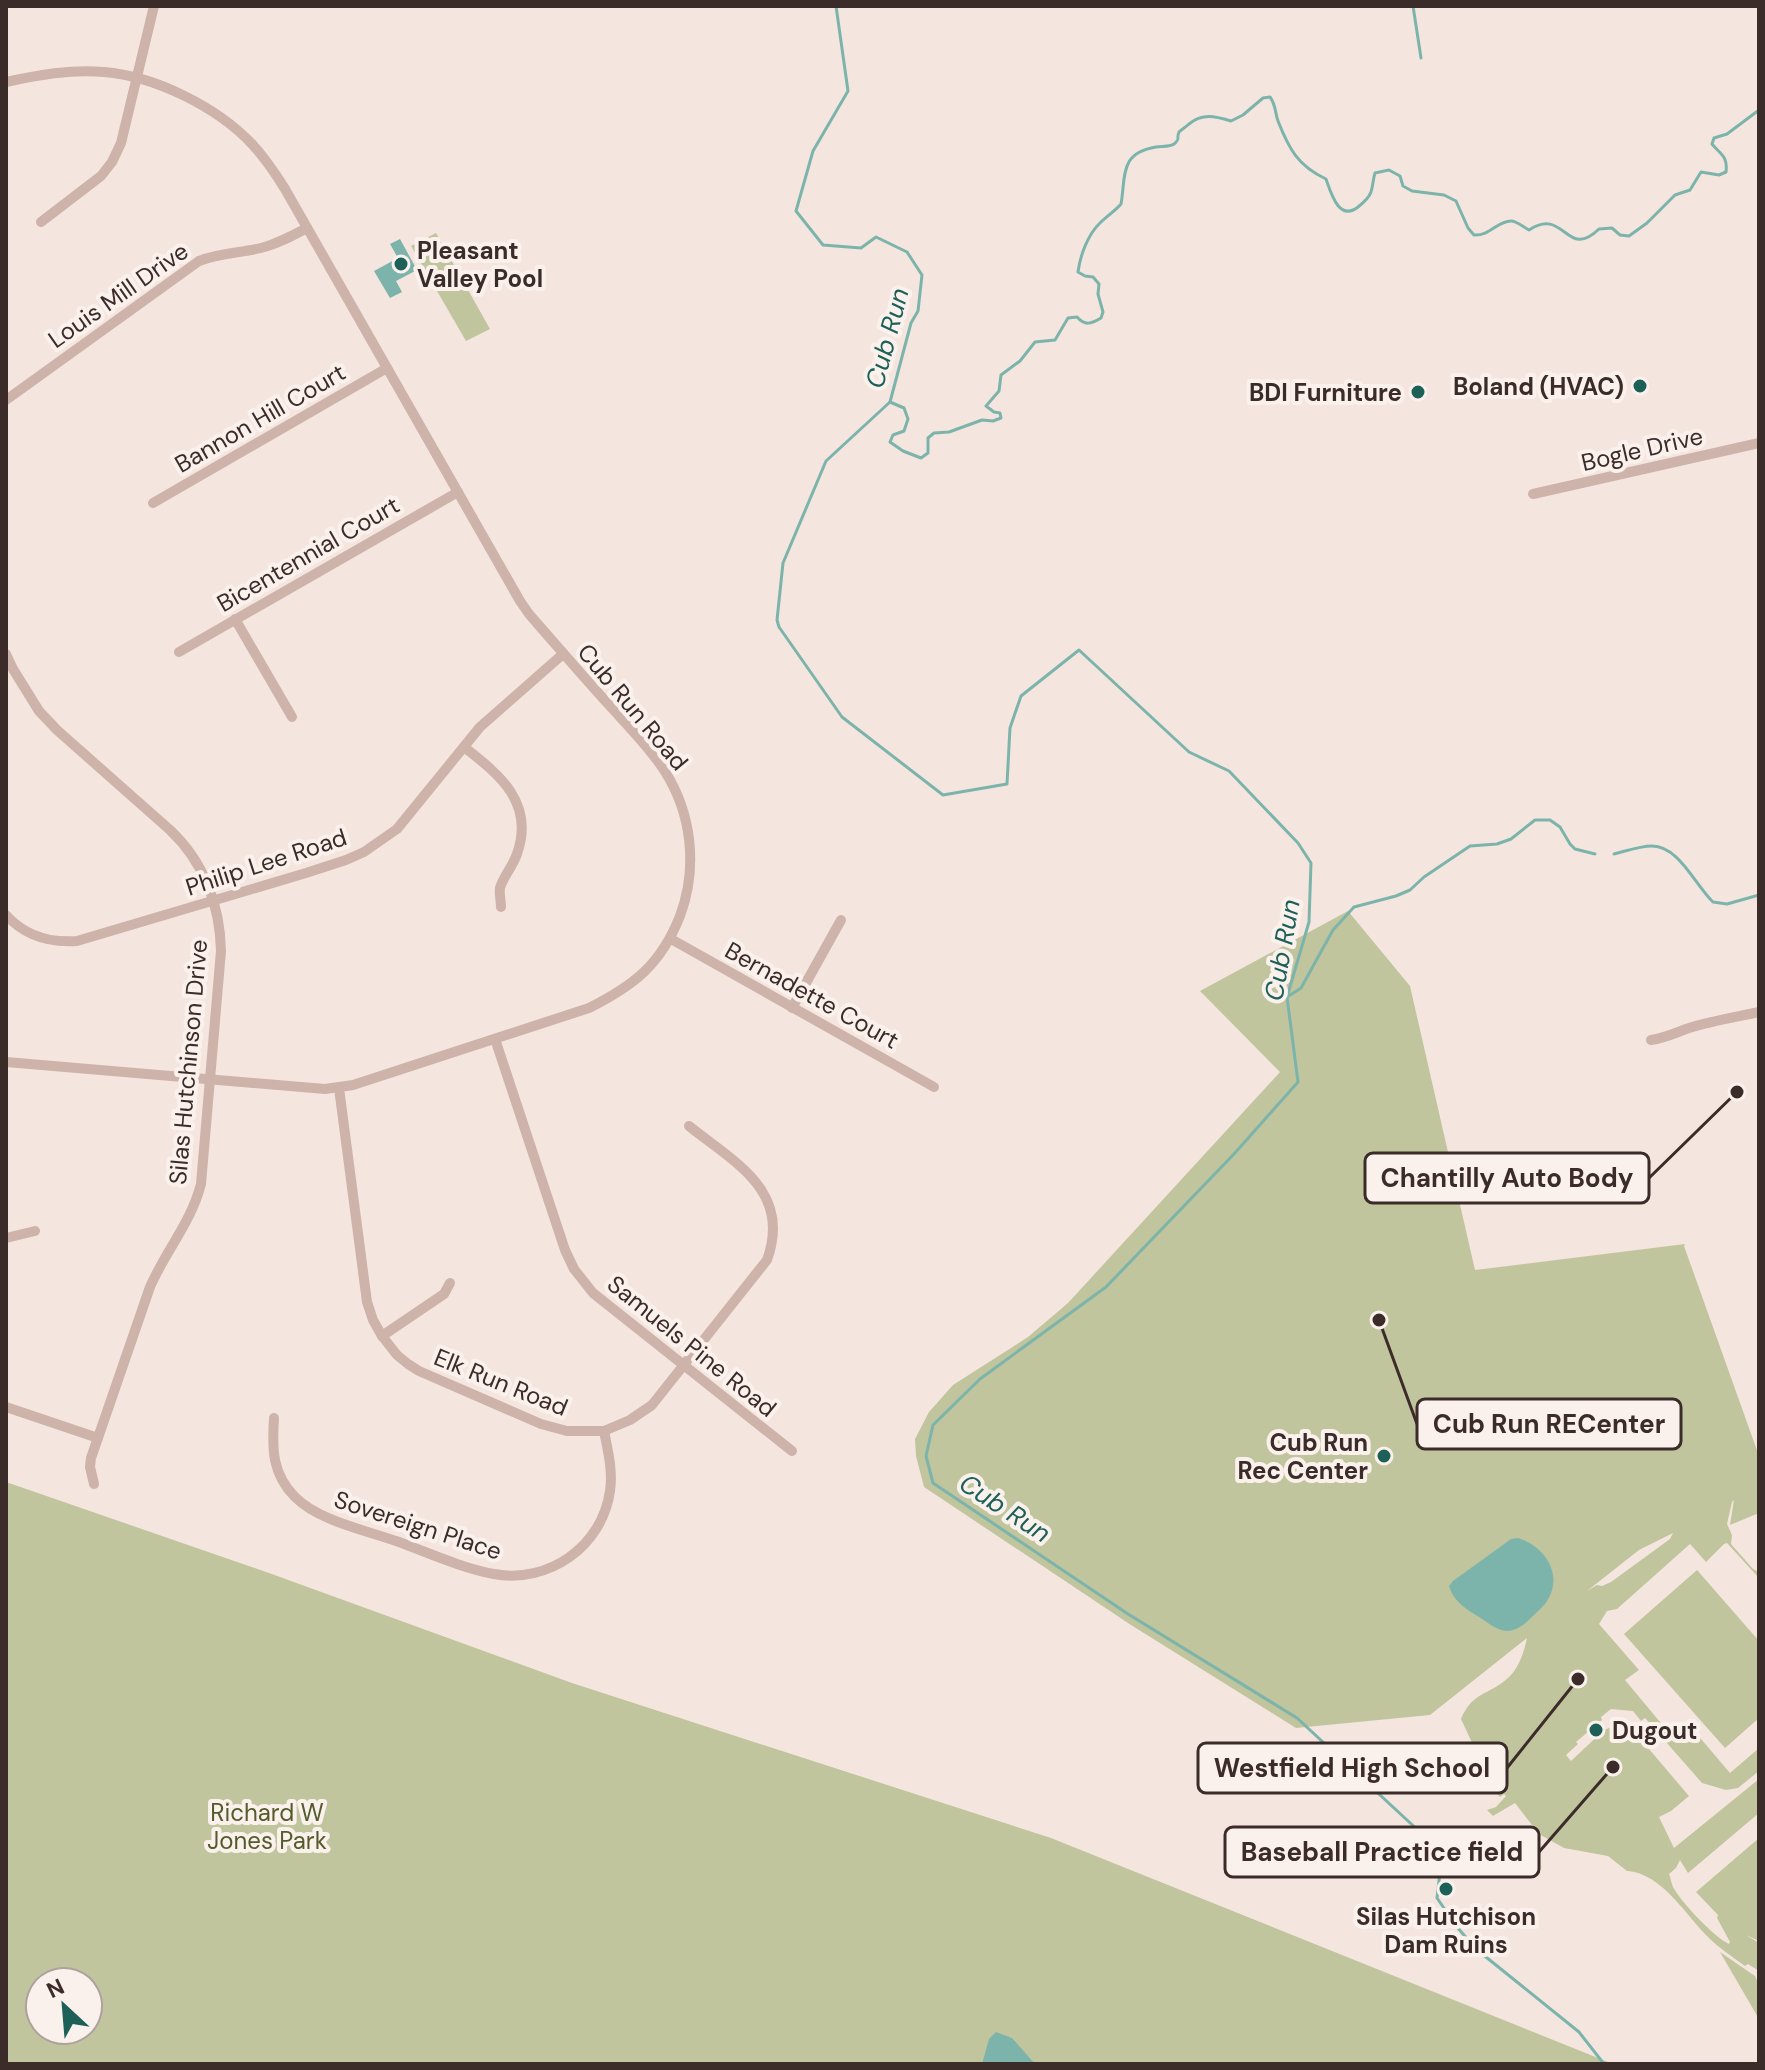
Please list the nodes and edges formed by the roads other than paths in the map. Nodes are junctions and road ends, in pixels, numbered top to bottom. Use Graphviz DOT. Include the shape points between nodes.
graph roads {
  1 [pos="154,6"];
  2 [pos="137,79"];
  3 [pos="6,82"];
  4 [pos="41,222"];
  5 [pos="307,228"];
  6 [pos="387,368"];
  7 [pos="6,400"];
  8 [pos="1759,443"];
  9 [pos="458,492"];
  10 [pos="1533,494"];
  11 [pos="153,503"];
  12 [pos="235,619"];
  13 [pos="179,652"];
  14 [pos="6,654"];
  15 [pos="563,654"];
  16 [pos="292,717"];
  17 [pos="464,747"];
  18 [pos="213,901"];
  19 [pos="501,907"];
  20 [pos="6,915"];
  21 [pos="841,920"];
  22 [pos="671,939"];
  23 [pos="792,1008"];
  24 [pos="1759,1012"];
  25 [pos="495,1039"];
  26 [pos="1651,1040"];
  27 [pos="6,1062"];
  28 [pos="210,1080"];
  29 [pos="934,1087"];
  30 [pos="339,1088"];
  31 [pos="689,1126"];
  32 [pos="35,1231"];
  33 [pos="6,1238"];
  34 [pos="450,1283"];
  35 [pos="382,1336"];
  36 [pos="685,1366"];
  37 [pos="6,1407"];
  38 [pos="274,1418"];
  39 [pos="604,1431"];
  40 [pos="98,1438"];
  41 [pos="792,1451"];
  42 [pos="94,1484"];
  1 -- 2 [label="street"];
  2 -- 3 [label="street, Cub Run Road" via="70,72"];
  2 -- 4 [label="street" via="112,162"];
  2 -- 5 [label="street, Cub Run Road" via="202,105 251,143"];
  5 -- 6 [label="street, Cub Run Road"];
  5 -- 7 [label="street, Louis Mill Drive" via="275,244 199,261"];
  6 -- 9 [label="street, Cub Run Road"];
  6 -- 11 [label="street, Bannon Hill Court"];
  8 -- 10 [label="street, Bogle Drive"];
  9 -- 12 [label="street, Bicentennial Court"];
  9 -- 15 [label="street, Cub Run Road" via="520,601"];
  12 -- 13 [label="street, Bicentennial Court"];
  12 -- 16 [label="street"];
  14 -- 18 [label="street, Silas Hutchinson Drive" via="39,711 186,847"];
  15 -- 17 [label="street, Philip Lee Road"];
  15 -- 22 [label="street, Cub Run Road" via="650,751 678,797 688,828 690,864"];
  17 -- 18 [label="street, Philip Lee Road" via="397,829 364,852"];
  17 -- 19 [label="street" via="499,775 518,809 521,835 500,887"];
  18 -- 20 [label="street, Philip Lee Road" via="77,941 41,938"];
  18 -- 28 [label="street, Silas Hutchinson Drive" via="221,951"];
  21 -- 23 [label="street"];
  22 -- 23 [label="street, Bernadette Court"];
  22 -- 25 [label="street, Cub Run Road" via="646,970 610,998"];
  23 -- 29 [label="street, Bernadette Court"];
  24 -- 26 [label="street"];
  25 -- 30 [label="street, Cub Run Road"];
  25 -- 36 [label="street, Samuels Pine Road" via="574,1269 593,1293"];
  27 -- 28 [label="street, Cub Run Road"];
  28 -- 30 [label="street, Cub Run Road"];
  28 -- 40 [label="street, Silas Hutchinson Drive" via="197,1200 150,1287"];
  30 -- 35 [label="street, Elk Run Road" via="367,1302"];
  31 -- 36 [label="street, Elk Run Road" via="756,1182 769,1202 774,1225 763,1267"];
  32 -- 33 [label="street"];
  34 -- 35 [label="street" via="444,1294"];
  35 -- 39 [label="street, Elk Run Road" via="419,1371 528,1418 554,1429"];
  36 -- 39 [label="street, Elk Run Road" via="645,1411"];
  36 -- 41 [label="street, Samuels Pine Road"];
  37 -- 40 [label="street"];
  38 -- 39 [label="street, Sovereign Place" via="272,1446 280,1475 306,1506 480,1571 511,1576 567,1560 598,1527 610,1488"];
  40 -- 42 [label="street, Silas Hutchinson Drive" via="90,1467"];
}
